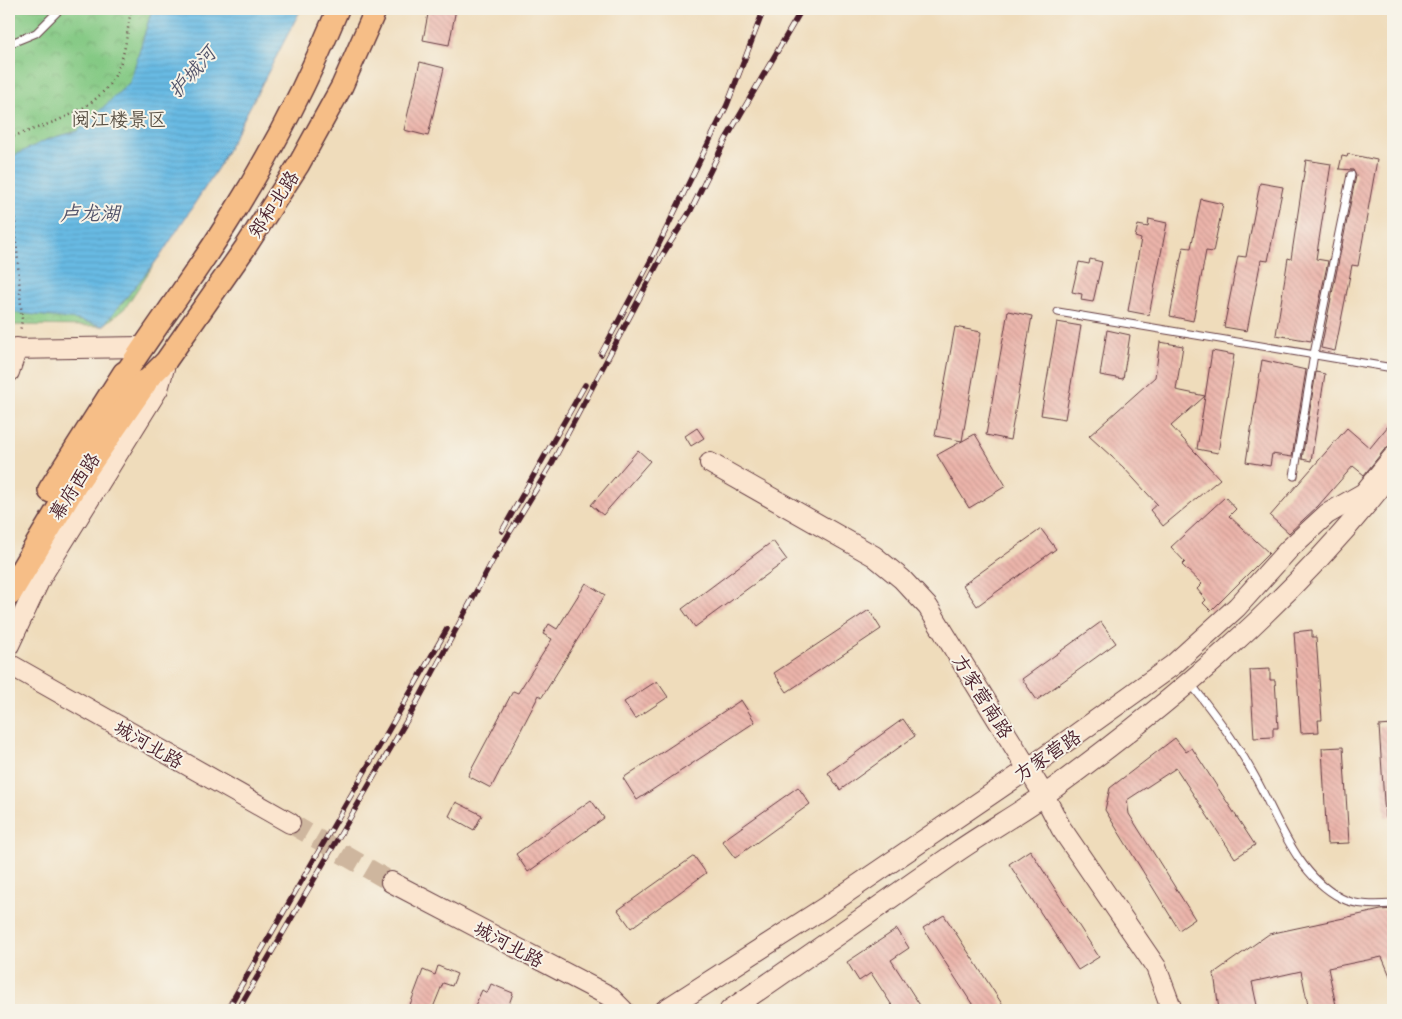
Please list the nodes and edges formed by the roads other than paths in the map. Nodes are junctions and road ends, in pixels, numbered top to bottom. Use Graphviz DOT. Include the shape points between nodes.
graph roads {
  1 [pos="60,9"];
  2 [pos="338,9"];
  3 [pos="376,9"];
  4 [pos="9,44"];
  5 [pos="1352,175"];
  6 [pos="1058,312"];
  7 [pos="143,347"];
  8 [pos="13,348"];
  9 [pos="1314,354"];
  10 [pos="166,361"];
  11 [pos="1393,368"];
  12 [pos="9,372"];
  13 [pos="135,378"];
  14 [pos="1393,457"];
  15 [pos="710,463"];
  16 [pos="1393,472"];
  17 [pos="1294,476"];
  18 [pos="9,561"];
  19 [pos="9,593"];
  20 [pos="9,644"];
  21 [pos="9,664"];
  22 [pos="1190,682"];
  23 [pos="1028,769"];
  24 [pos="1044,795"];
  25 [pos="290,823"];
  26 [pos="392,882"];
  27 [pos="1393,904"];
  28 [pos="623,1010"];
  29 [pos="666,1010"];
  30 [pos="730,1010"];
  31 [pos="1172,1010"];
  1 -- 4 [label="lane" via="36,34"];
  2 -- 7 [label="main road, 郑和北路" via="313,70 272,148 226,226"];
  3 -- 10 [label="main road, 郑和北路" via="342,86 299,164"];
  5 -- 9 [label="lane"];
  6 -- 9 [label="lane"];
  7 -- 8 [label="street"];
  7 -- 13 [label="main road, 郑和北路"];
  8 -- 12 [label="street"];
  9 -- 11 [label="lane"];
  9 -- 17 [label="lane"];
  10 -- 13 [label="main road, 郑和北路"];
  10 -- 20 [label="street" via="158,389 41,577"];
  13 -- 18 [label="highway, 幕府西路" via="59,477"];
  13 -- 19 [label="highway, 幕府西路"];
  14 -- 23 [label="street, 方家营路" via="1364,493 1327,514 1289,549 1237,607 1173,665"];
  15 -- 23 [label="street, 方家营南路" via="874,556 902,578 928,607"];
  16 -- 22 [label="street, 方家营路" via="1345,532 1303,577"];
  21 -- 25 [label="street, 城河北路"];
  22 -- 24 [label="street, 方家营路"];
  22 -- 27 [label="lane" via="1251,769 1296,855 1320,882 1341,898 1360,904"];
  23 -- 24 [label="street, 方家营南路"];
  23 -- 29 [label="street, 方家营路" via="824,908"];
  24 -- 30 [label="street, 方家营路"];
  24 -- 31 [label="street, 方家营南路" via="1061,828 1156,967"];
  26 -- 28 [label="street, 城河北路" via="609,996"];
}
